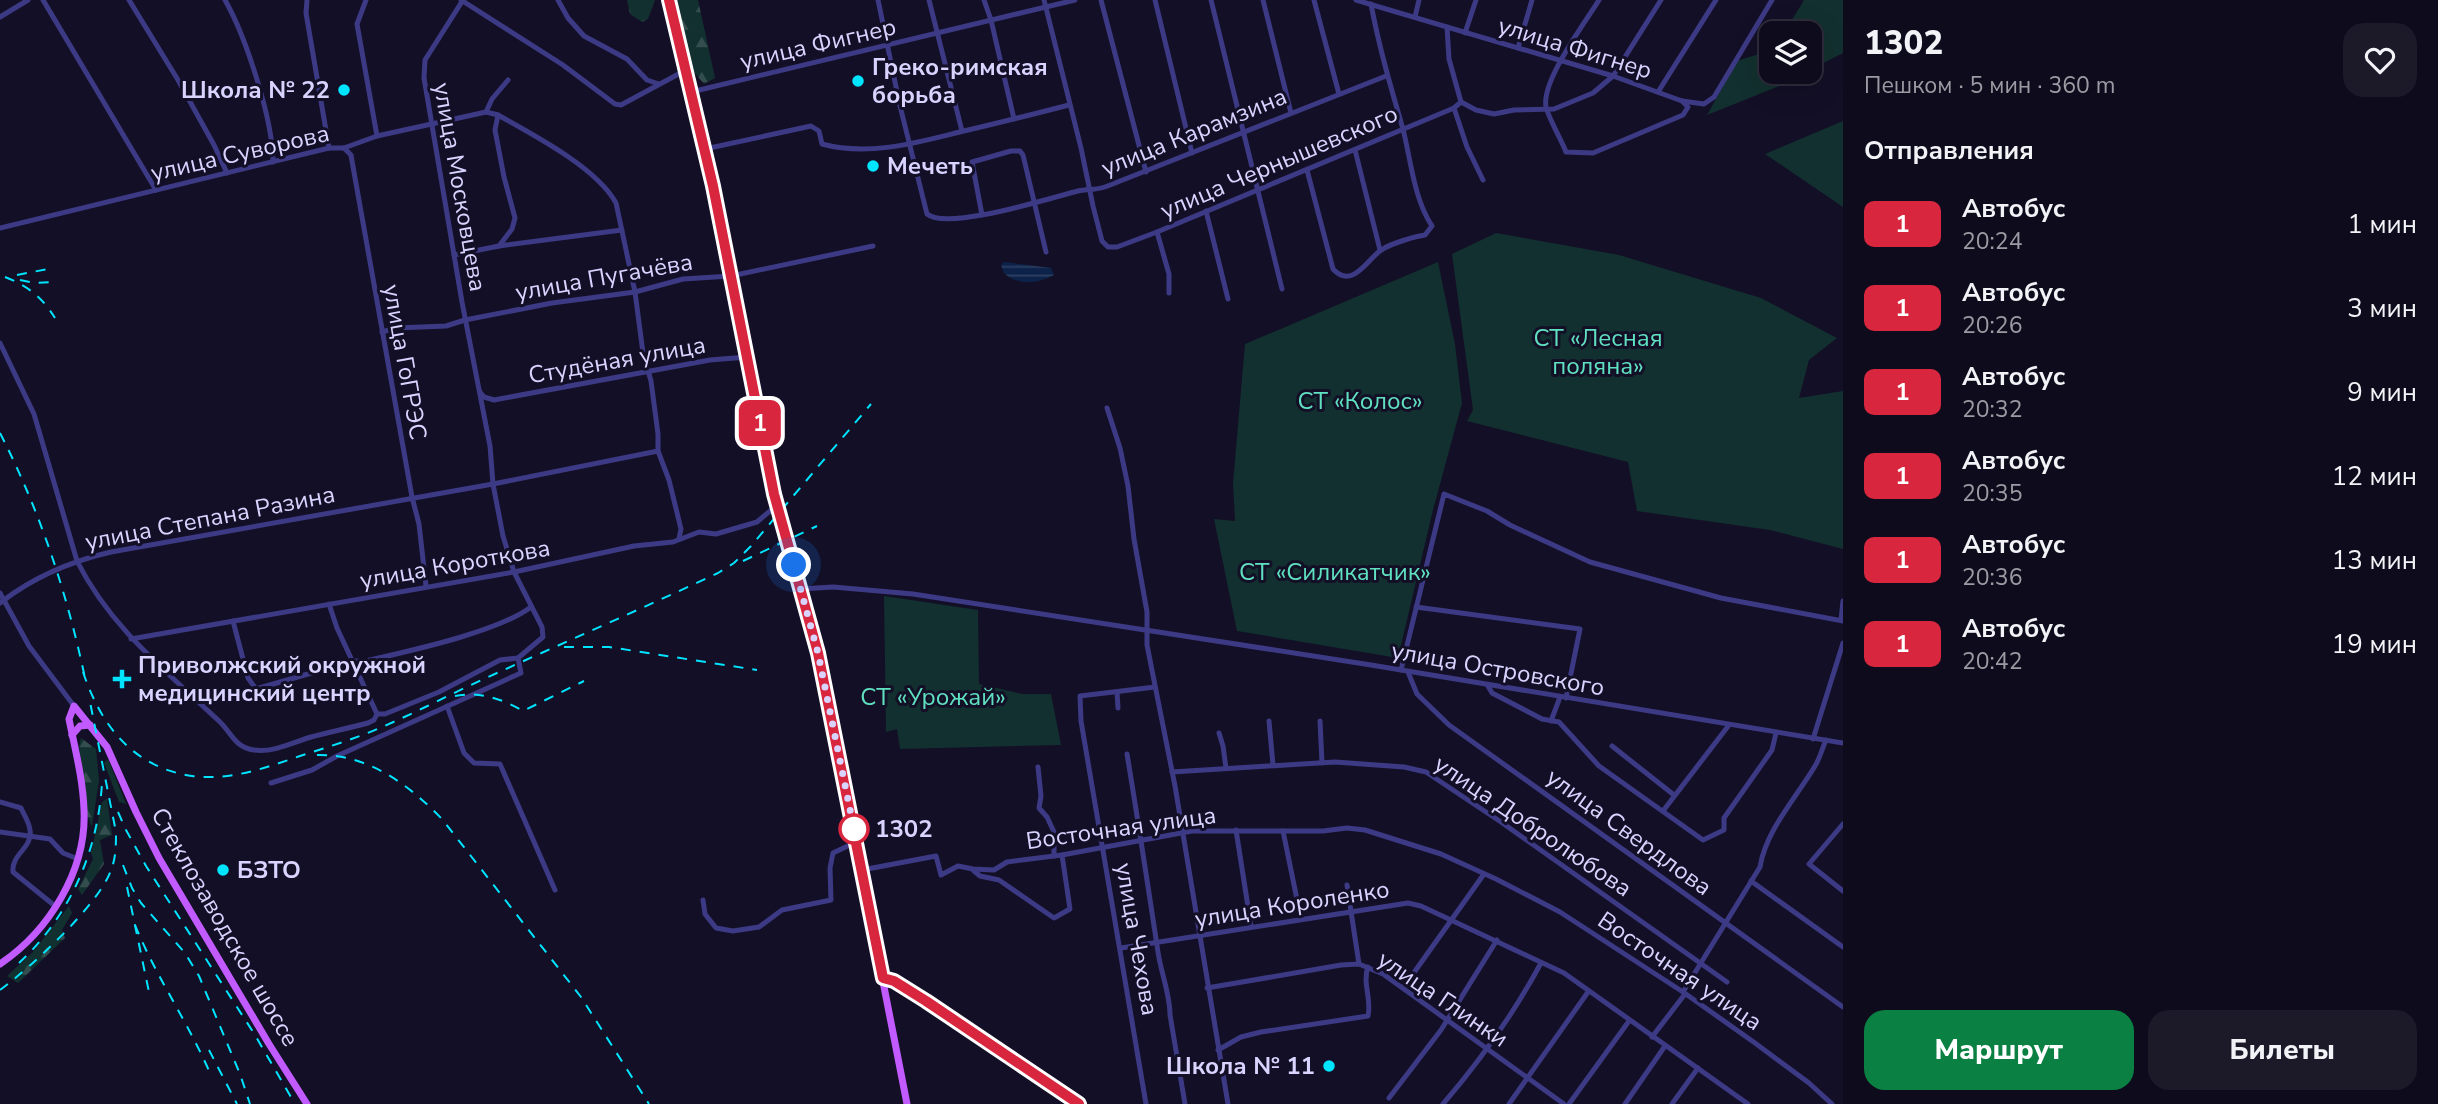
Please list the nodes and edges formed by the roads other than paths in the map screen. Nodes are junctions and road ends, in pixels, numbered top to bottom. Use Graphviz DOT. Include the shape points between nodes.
graph roads {
  1 [pos="28,0"];
  2 [pos="43,0"];
  3 [pos="129,0"];
  4 [pos="226,0"];
  5 [pos="307,0"];
  6 [pos="366,0"];
  7 [pos="462,0"];
  8 [pos="558,0"];
  9 [pos="669,0"];
  10 [pos="878,0"];
  11 [pos="929,0"];
  12 [pos="984,0"];
  13 [pos="1044,0"];
  14 [pos="1075,0"];
  15 [pos="1101,0"];
  16 [pos="1154,0"];
  17 [pos="1211,0"];
  18 [pos="1263,0"];
  19 [pos="1314,0"];
  20 [pos="1359,0"];
  21 [pos="1419,0"];
  22 [pos="1476,0"];
  23 [pos="1532,0"];
  24 [pos="1599,0"];
  25 [pos="1661,0"];
  26 [pos="1716,0"];
  27 [pos="1772,0"];
  28 [pos="1371,4"];
  29 [pos="1045,8"];
  30 [pos="0,17"];
  31 [pos="1415,17"];
  32 [pos="991,20"];
  33 [pos="1447,27"];
  34 [pos="938,33"];
  35 [pos="1465,33"];
  36 [pos="887,46"];
  37 [pos="1518,48"];
  38 [pos="1561,60"];
  39 [pos="686,70"];
  40 [pos="1386,76"];
  41 [pos="1613,76"];
  42 [pos="508,80"];
  43 [pos="659,84"];
  44 [pos="691,92"];
  45 [pos="1658,92"];
  46 [pos="1339,94"];
  47 [pos="1682,101"];
  48 [pos="1461,102"];
  49 [pos="1069,105"];
  50 [pos="1454,108"];
  51 [pos="1546,108"];
  52 [pos="486,112"];
  53 [pos="1291,113"];
  54 [pos="498,115"];
  55 [pos="1014,119"];
  56 [pos="431,125"];
  57 [pos="1403,130"];
  58 [pos="962,131"];
  59 [pos="1244,132"];
  60 [pos="377,136"];
  61 [pos="911,144"];
  62 [pos="329,148"];
  63 [pos="344,148"];
  64 [pos="705,149"];
  65 [pos="1354,150"];
  66 [pos="1192,153"];
  67 [pos="273,162"];
  68 [pos="1307,170"];
  69 [pos="1146,172"];
  70 [pos="227,173"];
  71 [pos="1483,180"];
  72 [pos="1258,188"];
  73 [pos="1090,189"];
  74 [pos="156,190"];
  75 [pos="1036,202"];
  76 [pos="1206,211"];
  77 [pos="982,215"];
  78 [pos="0,228"];
  79 [pos="622,230"];
  80 [pos="1157,232"];
  81 [pos="499,246"];
  82 [pos="873,246"];
  83 [pos="1380,250"];
  84 [pos="1046,253"];
  85 [pos="454,255"];
  86 [pos="731,276"];
  87 [pos="1282,289"];
  88 [pos="635,292"];
  89 [pos="1169,293"];
  90 [pos="1228,299"];
  91 [pos="465,320"];
  92 [pos="382,332"];
  93 [pos="0,343"];
  94 [pos="747,357"];
  95 [pos="648,371"];
  96 [pos="479,390"];
  97 [pos="494,400"];
  98 [pos="1107,408"];
  99 [pos="484,414"];
  100 [pos="659,451"];
  101 [pos="493,484"];
  102 [pos="412,497"];
  103 [pos="777,505"];
  104 [pos="679,539"];
  105 [pos="77,561"];
  106 [pos="514,572"];
  107 [pos="426,586"];
  108 [pos="800,589"];
  109 [pos="0,593"];
  110 [pos="2,601"];
  111 [pos="1843,601"];
  112 [pos="329,604"];
  113 [pos="531,607"];
  114 [pos="1416,607"];
  115 [pos="1842,620"];
  116 [pos="233,621"];
  117 [pos="1146,631"];
  118 [pos="131,639"];
  119 [pos="1843,643"];
  120 [pos="518,657"];
  121 [pos="353,661"];
  122 [pos="1405,671"];
  123 [pos="1488,686"];
  124 [pos="1155,687"];
  125 [pos="1117,692"];
  126 [pos="1563,698"];
  127 [pos="74,706"];
  128 [pos="447,706"];
  129 [pos="1118,708"];
  130 [pos="377,714"];
  131 [pos="1269,721"];
  132 [pos="1320,721"];
  133 [pos="1551,721"];
  134 [pos="90,725"];
  135 [pos="1729,725"];
  136 [pos="1219,733"];
  137 [pos="1776,733"];
  138 [pos="72,735"];
  139 [pos="1813,738"];
  140 [pos="1826,740"];
  141 [pos="1843,743"];
  142 [pos="1612,746"];
  143 [pos="1127,754"];
  144 [pos="1322,763"];
  145 [pos="1273,765"];
  146 [pos="1038,767"];
  147 [pos="1226,768"];
  148 [pos="1172,772"];
  149 [pos="271,783"];
  150 [pos="1674,794"];
  151 [pos="0,802"];
  152 [pos="1663,811"];
  153 [pos="1843,824"];
  154 [pos="1236,830"];
  155 [pos="1283,831"];
  156 [pos="0,832"];
  157 [pos="1182,832"];
  158 [pos="31,835"];
  159 [pos="1143,841"];
  160 [pos="856,842"];
  161 [pos="1103,847"];
  162 [pos="1062,855"];
  163 [pos="1054,856"];
  164 [pos="78,859"];
  165 [pos="973,869"];
  166 [pos="862,870"];
  167 [pos="1484,874"];
  168 [pos="1751,881"];
  169 [pos="1347,885"];
  170 [pos="555,890"];
  171 [pos="1843,891"];
  172 [pos="703,900"];
  173 [pos="55,906"];
  174 [pos="1351,912"];
  175 [pos="1301,919"];
  176 [pos="1453,920"];
  177 [pos="1724,922"];
  178 [pos="1251,926"];
  179 [pos="1199,937"];
  180 [pos="1497,940"];
  181 [pos="1157,942"];
  182 [pos="1843,947"];
  183 [pos="1121,948"];
  184 [pos="1541,963"];
  185 [pos="0,964"];
  186 [pos="1359,964"];
  187 [pos="1700,964"];
  188 [pos="1368,967"];
  189 [pos="883,978"];
  190 [pos="1727,982"];
  191 [pos="1207,988"];
  192 [pos="1404,988"];
  193 [pos="1588,992"];
  194 [pos="1684,993"];
  195 [pos="1843,1007"];
  196 [pos="1447,1021"];
  197 [pos="1629,1021"];
  198 [pos="1652,1037"];
  199 [pos="1665,1046"];
  200 [pos="1486,1048"];
  201 [pos="1218,1050"];
  202 [pos="1698,1068"];
  203 [pos="1527,1078"];
  204 [pos="1389,1098"];
  205 [pos="1738,1101"];
  206 [pos="307,1104"];
  207 [pos="907,1104"];
  208 [pos="1079,1104"];
  209 [pos="1146,1104"];
  210 [pos="1185,1104"];
  211 [pos="1228,1104"];
  212 [pos="1443,1104"];
  213 [pos="1509,1104"];
  214 [pos="1567,1104"];
  215 [pos="1625,1104"];
  216 [pos="1672,1104"];
  217 [pos="1748,1104"];
  218 [pos="1832,1104"];
  1 -- 30 [label="street"];
  2 -- 74 [label="street"];
  3 -- 70 [label="street"];
  4 -- 67 [label="street" via="260,94"];
  5 -- 62 [label="street"];
  6 -- 60 [label="street" via="357,24"];
  7 -- 43 [label="street" via="615,104"];
  7 -- 56 [label="street, улица Московцева" via="424,64"];
  8 -- 43 [label="street" via="584,36 627,59 647,80"];
  9 -- 39 [label="main road"];
  10 -- 36 [label="street"];
  11 -- 34 [label="street"];
  12 -- 32 [label="street"];
  13 -- 29 [label="street"];
  14 -- 29 [label="street, улица Фигнер"];
  15 -- 69 [label="street"];
  16 -- 66 [label="street"];
  17 -- 59 [label="street"];
  18 -- 53 [label="street"];
  19 -- 46 [label="street"];
  20 -- 28 [label="street, улица Фигнер"];
  21 -- 31 [label="street"];
  22 -- 35 [label="street"];
  23 -- 37 [label="street"];
  24 -- 38 [label="street"];
  25 -- 41 [label="street"];
  26 -- 45 [label="street"];
  27 -- 47 [label="street, улица Фигнер" via="1714,97 1703,104"];
  28 -- 31 [label="street, улица Фигнер"];
  28 -- 40 [label="street"];
  29 -- 32 [label="street, улица Фигнер"];
  29 -- 49 [label="street"];
  31 -- 33 [label="street, улица Фигнер"];
  32 -- 34 [label="street, улица Фигнер"];
  32 -- 55 [label="street"];
  33 -- 35 [label="street, улица Фигнер"];
  33 -- 48 [label="street" via="1448,59"];
  34 -- 36 [label="street, улица Фигнер"];
  34 -- 58 [label="street"];
  35 -- 37 [label="street, улица Фигнер"];
  36 -- 44 [label="street, улица Фигнер"];
  36 -- 61 [label="street"];
  37 -- 38 [label="street, улица Фигнер"];
  38 -- 41 [label="street, улица Фигнер"];
  38 -- 51 [label="street"];
  39 -- 43 [label="street"];
  39 -- 44 [label="main road"];
  40 -- 46 [label="street, улица Карамзина"];
  40 -- 57 [label="street"];
  41 -- 45 [label="street, улица Фигнер"];
  41 -- 51 [label="street" via="1586,96"];
  42 -- 52 [label="street"];
  44 -- 64 [label="main road"];
  45 -- 47 [label="street, улица Фигнер"];
  46 -- 53 [label="street, улица Карамзина"];
  47 -- 51 [label="street" via="1688,107 1683,115 1593,153 1566,152"];
  48 -- 50 [label="street, улица Чернышевского"];
  48 -- 51 [label="street" via="1494,114"];
  49 -- 55 [label="street"];
  49 -- 73 [label="street"];
  50 -- 57 [label="street, улица Чернышевского"];
  50 -- 71 [label="street"];
  52 -- 54 [label="street, улица Суворова"];
  52 -- 56 [label="street, улица Суворова"];
  53 -- 59 [label="street, улица Карамзина"];
  54 -- 79 [label="street, улица Суворова" via="577,163 610,190"];
  54 -- 81 [label="street" via="495,130 515,218"];
  55 -- 58 [label="street"];
  56 -- 60 [label="street, улица Суворова"];
  56 -- 85 [label="street, улица Московцева"];
  57 -- 65 [label="street, улица Чернышевского"];
  57 -- 83 [label="street" via="1418,192 1432,226 1425,235"];
  58 -- 61 [label="street"];
  59 -- 66 [label="street, улица Карамзина"];
  59 -- 72 [label="street"];
  60 -- 63 [label="street, улица Суворова"];
  61 -- 64 [label="street" via="840,149 822,144 819,131 811,126"];
  61 -- 77 [label="street, улица Карамзина" via="929,217"];
  62 -- 63 [label="street, улица Суворова"];
  62 -- 67 [label="street, улица Суворова"];
  63 -- 92 [label="street, улица ГоГРЭС" via="352,161"];
  64 -- 86 [label="main road"];
  65 -- 68 [label="street, улица Чернышевского"];
  65 -- 83 [label="street"];
  66 -- 69 [label="street, улица Карамзина"];
  67 -- 70 [label="street, улица Суворова"];
  68 -- 72 [label="street, улица Чернышевского"];
  68 -- 83 [label="street" via="1333,269 1346,276 1359,273"];
  69 -- 73 [label="street, улица Карамзина"];
  70 -- 74 [label="street, улица Суворова"];
  72 -- 76 [label="street, улица Чернышевского"];
  72 -- 87 [label="street"];
  73 -- 75 [label="street, улица Карамзина"];
  73 -- 80 [label="street, улица Чернышевского" via="1100,234 1108,247"];
  74 -- 78 [label="street, улица Суворова"];
  75 -- 77 [label="street, улица Карамзина"];
  75 -- 77 [label="street" via="1023,155 1011,151 972,162"];
  75 -- 84 [label="street"];
  76 -- 80 [label="street, улица Чернышевского"];
  76 -- 90 [label="street"];
  79 -- 81 [label="street"];
  79 -- 88 [label="street, улица Суворова"];
  80 -- 89 [label="street" via="1167,264"];
  81 -- 85 [label="street"];
  82 -- 86 [label="street, улица Пугачёва"];
  85 -- 91 [label="street, улица Московцева"];
  86 -- 88 [label="street, улица Пугачёва" via="683,279"];
  86 -- 94 [label="main road"];
  88 -- 91 [label="street, улица Пугачёва"];
  88 -- 95 [label="street, улица Суворова"];
  91 -- 92 [label="street, улица Пугачёва"];
  91 -- 96 [label="street, улица Московцева"];
  92 -- 102 [label="street, улица ГоГРЭС"];
  93 -- 105 [label="street" via="34,414"];
  94 -- 95 [label="street, Студёная улица"];
  94 -- 103 [label="main road"];
  95 -- 97 [label="street, Студёная улица"];
  95 -- 100 [label="street, улица Суворова"];
  96 -- 97 [label="street"];
  96 -- 99 [label="street, улица Московцева"];
  97 -- 99 [label="street"];
  98 -- 117 [label="street" via="1128,486"];
  99 -- 101 [label="street, улица Московцева"];
  100 -- 101 [label="street"];
  100 -- 104 [label="street, улица Суворова" via="681,529"];
  101 -- 102 [label="street"];
  101 -- 106 [label="street, улица Московцева"];
  102 -- 105 [label="street, улица Степана Разина"];
  102 -- 107 [label="street, улица ГоГРЭС"];
  103 -- 104 [label="street, улица Короткова" via="758,522"];
  103 -- 108 [label="main road"];
  104 -- 106 [label="street, улица Короткова"];
  105 -- 110 [label="street, улица Степана Разина"];
  105 -- 118 [label="street"];
  106 -- 107 [label="street, улица Короткова"];
  106 -- 113 [label="street, улица Московцева"];
  107 -- 112 [label="street, улица Короткова"];
  108 -- 117 [label="street, улица Островского" via="913,594"];
  108 -- 160 [label="main road" via="818,653"];
  109 -- 110 [label="street"];
  110 -- 127 [label="street"];
  111 -- 115 [label="street"];
  112 -- 116 [label="street, улица Короткова"];
  112 -- 121 [label="street"];
  113 -- 120 [label="street, улица Московцева" via="543,637"];
  113 -- 121 [label="street" via="451,639"];
  114 -- 115 [label="street" via="1444,494 1590,562 1721,598"];
  114 -- 122 [label="street"];
  114 -- 126 [label="street" via="1580,629"];
  116 -- 118 [label="street, улица Короткова"];
  116 -- 121 [label="street" via="248,678 256,689"];
  117 -- 122 [label="street, улица Островского"];
  117 -- 124 [label="street"];
  118 -- 130 [label="street" via="222,723 239,746 258,751 368,723"];
  119 -- 139 [label="street"];
  120 -- 128 [label="street" via="521,673"];
  120 -- 130 [label="street" via="500,660 439,692"];
  121 -- 130 [label="street"];
  122 -- 123 [label="street, улица Островского"];
  122 -- 177 [label="street, улица Свердлова" via="1417,694 1450,724"];
  123 -- 126 [label="street, улица Островского"];
  123 -- 133 [label="street" via="1492,693"];
  124 -- 125 [label="street"];
  124 -- 148 [label="street"];
  125 -- 129 [label="street"];
  125 -- 161 [label="street, улица Чехова" via="1080,696"];
  126 -- 133 [label="street"];
  126 -- 135 [label="street, улица Островского"];
  127 -- 134 [label="main road, Стеклозаводское шоссе"];
  127 -- 138 [label="main road" via="69,719"];
  128 -- 149 [label="street" via="312,770"];
  128 -- 170 [label="street" via="464,753 474,763 500,764"];
  131 -- 145 [label="street"];
  132 -- 144 [label="street"];
  133 -- 152 [label="street" via="1571,733 1599,766"];
  134 -- 138 [label="main road" via="80,726"];
  134 -- 206 [label="main road, Стеклозаводское шоссе" via="107,747 159,858"];
  135 -- 137 [label="street, улица Островского"];
  135 -- 150 [label="street"];
  136 -- 147 [label="street"];
  137 -- 139 [label="street, улица Островского"];
  137 -- 152 [label="street" via="1772,750 1724,818 1724,831 1703,840"];
  138 -- 164 [label="main road" via="85,812"];
  139 -- 140 [label="street, улица Островского"];
  140 -- 141 [label="street, улица Островского"];
  140 -- 168 [label="street"];
  142 -- 150 [label="street"];
  143 -- 159 [label="street"];
  144 -- 145 [label="street, улица Добролюбова"];
  144 -- 187 [label="street, улица Добролюбова" via="1357,762 1431,774"];
  145 -- 147 [label="street, улица Добролюбова"];
  146 -- 163 [label="street" via="1039,808 1054,832"];
  147 -- 148 [label="street, улица Добролюбова"];
  148 -- 157 [label="street"];
  150 -- 152 [label="street"];
  151 -- 158 [label="street" via="21,808"];
  153 -- 171 [label="street" via="1809,864"];
  154 -- 155 [label="street, Восточная улица"];
  154 -- 157 [label="street, Восточная улица"];
  154 -- 178 [label="street"];
  155 -- 167 [label="street, Восточная улица" via="1366,830 1429,849"];
  155 -- 175 [label="street"];
  156 -- 158 [label="street"];
  157 -- 159 [label="street, Восточная улица"];
  157 -- 179 [label="street"];
  158 -- 164 [label="street" via="54,841 63,853"];
  158 -- 173 [label="street" via="14,861 13,872"];
  159 -- 161 [label="street, Восточная улица"];
  159 -- 181 [label="street"];
  160 -- 166 [label="main road"];
  160 -- 172 [label="street" via="833,853 831,900 782,911 759,927 733,931 716,928 705,914"];
  161 -- 162 [label="street, Восточная улица"];
  161 -- 183 [label="street, улица Чехова"];
  162 -- 163 [label="street, Восточная улица"];
  162 -- 165 [label="street" via="1070,909 1054,918 999,880 980,876"];
  163 -- 165 [label="street, Восточная улица" via="1007,862 995,870"];
  164 -- 173 [label="main road"];
  165 -- 166 [label="street, Восточная улица" via="958,866 941,875 936,856"];
  166 -- 189 [label="main road"];
  167 -- 176 [label="street"];
  167 -- 194 [label="street, Восточная улица" via="1559,912"];
  168 -- 177 [label="street"];
  168 -- 182 [label="street"];
  169 -- 174 [label="street"];
  173 -- 185 [label="main road" via="19,950"];
  174 -- 175 [label="street, улица Короленко"];
  174 -- 176 [label="street, улица Короленко" via="1408,903"];
  174 -- 186 [label="street"];
  175 -- 178 [label="street, улица Короленко"];
  176 -- 180 [label="street, улица Короленко"];
  176 -- 192 [label="street"];
  177 -- 187 [label="street"];
  177 -- 195 [label="street, улица Свердлова"];
  178 -- 179 [label="street, улица Короленко"];
  179 -- 181 [label="street, улица Короленко"];
  179 -- 191 [label="street"];
  180 -- 184 [label="street, улица Короленко"];
  180 -- 196 [label="street"];
  181 -- 183 [label="street, улица Короленко"];
  181 -- 210 [label="street"];
  183 -- 209 [label="street, улица Чехова"];
  184 -- 193 [label="street, улица Короленко" via="1564,973"];
  184 -- 200 [label="street"];
  186 -- 188 [label="street, улица Глинки"];
  186 -- 191 [label="street, улица Глинки"];
  187 -- 190 [label="street, улица Добролюбова"];
  187 -- 194 [label="street"];
  188 -- 192 [label="street, улица Глинки"];
  188 -- 201 [label="street" via="1368,1016 1261,1032"];
  189 -- 207 [label="main road"];
  189 -- 208 [label="street" via="935,1007"];
  191 -- 201 [label="street"];
  192 -- 196 [label="street, улица Глинки"];
  193 -- 197 [label="street, улица Короленко"];
  193 -- 203 [label="street"];
  194 -- 198 [label="street"];
  194 -- 218 [label="street, Восточная улица"];
  196 -- 200 [label="street, улица Глинки"];
  196 -- 204 [label="street"];
  197 -- 198 [label="street, улица Короленко"];
  197 -- 214 [label="street"];
  198 -- 199 [label="street, улица Короленко"];
  199 -- 202 [label="street, улица Короленко"];
  199 -- 215 [label="street"];
  200 -- 203 [label="street, улица Глинки"];
  200 -- 212 [label="street"];
  201 -- 211 [label="street"];
  202 -- 205 [label="street, улица Короленко"];
  202 -- 216 [label="street"];
  203 -- 213 [label="street"];
  203 -- 214 [label="street, улица Глинки"];
  205 -- 217 [label="street, улица Короленко"];
}
